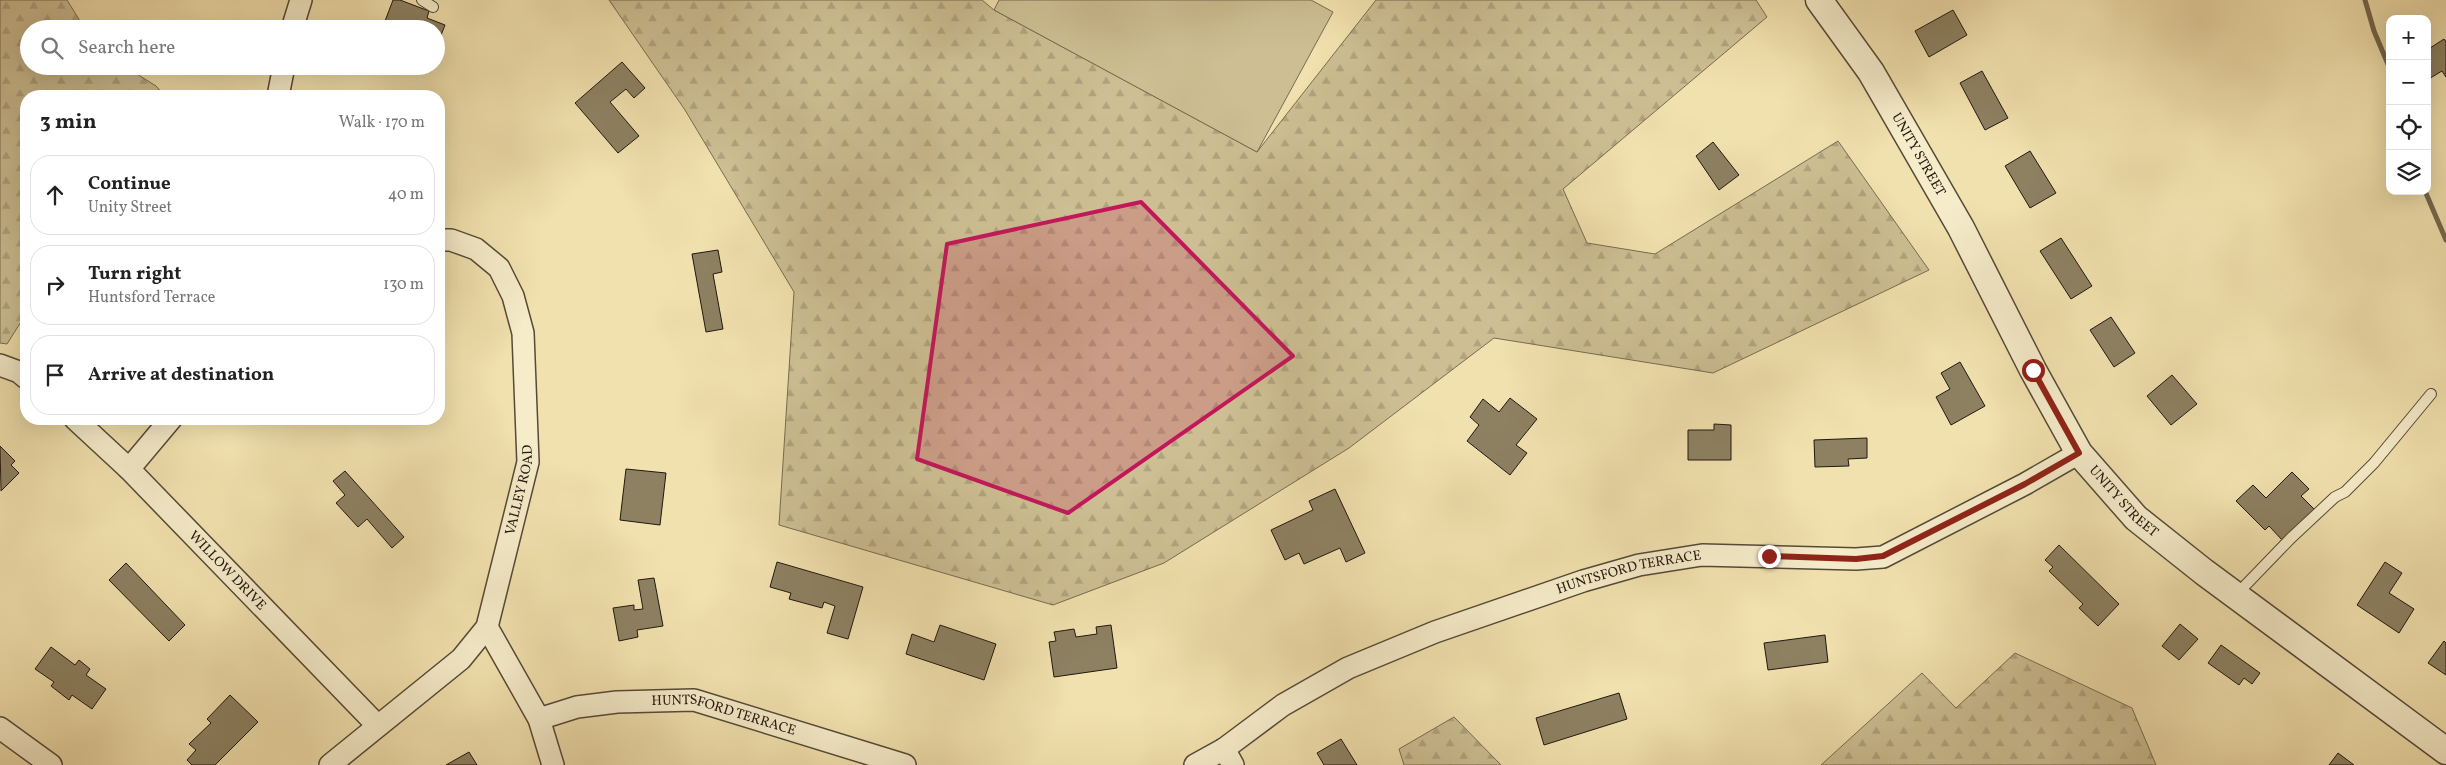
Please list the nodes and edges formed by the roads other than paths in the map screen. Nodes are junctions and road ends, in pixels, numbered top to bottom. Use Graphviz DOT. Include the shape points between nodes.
graph roads {
  1 [pos="301,0"];
  2 [pos="422,0"];
  3 [pos="1819,0"];
  4 [pos="433,7"];
  5 [pos="295,20"];
  6 [pos="282,75"];
  7 [pos="279,90"];
  8 [pos="445,240"];
  9 [pos="0,365"];
  10 [pos="20,373"];
  11 [pos="2431,394"];
  12 [pos="81,425"];
  13 [pos="166,425"];
  14 [pos="2079,453"];
  15 [pos="129,469"];
  16 [pos="2236,596"];
  17 [pos="487,627"];
  18 [pos="538,719"];
  19 [pos="377,725"];
  20 [pos="0,728"];
  21 [pos="2446,751"];
  22 [pos="1228,757"];
  23 [pos="51,765"];
  24 [pos="330,765"];
  25 [pos="553,765"];
  26 [pos="905,765"];
  27 [pos="1195,765"];
  1 -- 5 [label="street"];
  2 -- 4 [label="lane"];
  3 -- 14 [label="street, UNITY STREET" via="1871,72 1961,228"];
  6 -- 7 [label="street"];
  8 -- 17 [label="street, VALLEY ROAD" via="476,249 499,268 513,296 523,333 528,462"];
  9 -- 10 [label="street"];
  11 -- 16 [label="lane" via="2374,463 2291,538"];
  12 -- 15 [label="street, WILLOW DRIVE"];
  13 -- 15 [label="street"];
  14 -- 16 [label="street, UNITY STREET" via="2136,518"];
  14 -- 22 [label="street, HUNTSFORD TERRACE" via="1883,556 1856,559 1702,555 1639,565 1444,628 1348,668 1284,705"];
  15 -- 19 [label="street, WILLOW DRIVE"];
  16 -- 21 [label="street, UNITY STREET"];
  17 -- 18 [label="street"];
  17 -- 19 [label="street" via="461,659"];
  18 -- 25 [label="street"];
  18 -- 26 [label="street, HUNTSFORD TERRACE" via="577,707 617,702 694,700"];
  19 -- 24 [label="street"];
  20 -- 23 [label="street"];
  22 -- 27 [label="street, HUNTSFORD TERRACE"];
}
